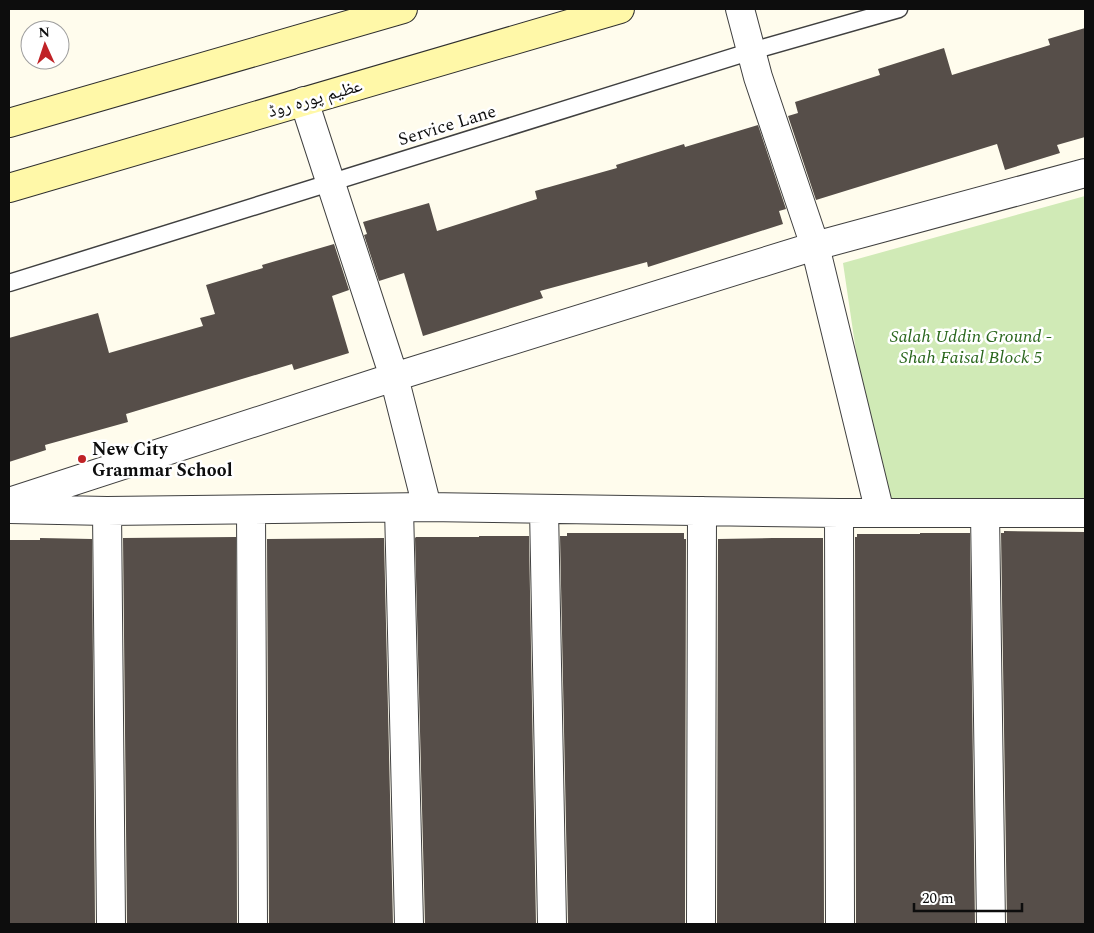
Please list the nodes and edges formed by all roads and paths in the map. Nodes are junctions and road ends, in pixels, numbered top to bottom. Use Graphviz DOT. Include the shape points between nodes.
graph roads {
  1 [pos="403,9"];
  2 [pos="620,9"];
  3 [pos="740,9"];
  4 [pos="899,9"];
  5 [pos="752,51"];
  6 [pos="304,101"];
  7 [pos="9,123"];
  8 [pos="1085,173"];
  9 [pos="329,183"];
  10 [pos="9,188"];
  11 [pos="816,246"];
  12 [pos="9,283"];
  13 [pos="394,378"];
  14 [pos="9,502"];
  15 [pos="427,507"];
  16 [pos="399,508"];
  17 [pos="544,508"];
  18 [pos="9,509"];
  19 [pos="251,510"];
  20 [pos="108,511"];
  21 [pos="702,511"];
  22 [pos="839,513"];
  23 [pos="880,513"];
  24 [pos="985,513"];
  25 [pos="1085,513"];
  26 [pos="111,924"];
  27 [pos="253,924"];
  28 [pos="409,924"];
  29 [pos="552,924"];
  30 [pos="701,924"];
  31 [pos="840,924"];
  32 [pos="991,924"];
  1 -- 7 [label="main road"];
  2 -- 6 [label="main road, عظیم پورہ روڈ"];
  3 -- 5 [label="street"];
  4 -- 5 [label="lane, Service Lane"];
  5 -- 9 [label="lane, Service Lane"];
  5 -- 11 [label="street"];
  6 -- 9 [label="street"];
  6 -- 10 [label="main road, عظیم پورہ روڈ"];
  8 -- 11 [label="street"];
  9 -- 12 [label="lane, Service Lane"];
  9 -- 13 [label="street"];
  11 -- 13 [label="street"];
  11 -- 23 [label="street"];
  13 -- 14 [label="street"];
  13 -- 15 [label="street"];
  15 -- 16 [label="street"];
  15 -- 17 [label="street"];
  16 -- 19 [label="street"];
  16 -- 28 [label="street"];
  17 -- 21 [label="street"];
  17 -- 29 [label="street"];
  18 -- 20 [label="street"];
  19 -- 20 [label="street"];
  19 -- 27 [label="street"];
  20 -- 26 [label="street"];
  21 -- 22 [label="street"];
  21 -- 30 [label="street"];
  22 -- 23 [label="street"];
  22 -- 31 [label="street"];
  23 -- 24 [label="street"];
  24 -- 25 [label="street"];
  24 -- 32 [label="street"];
}
